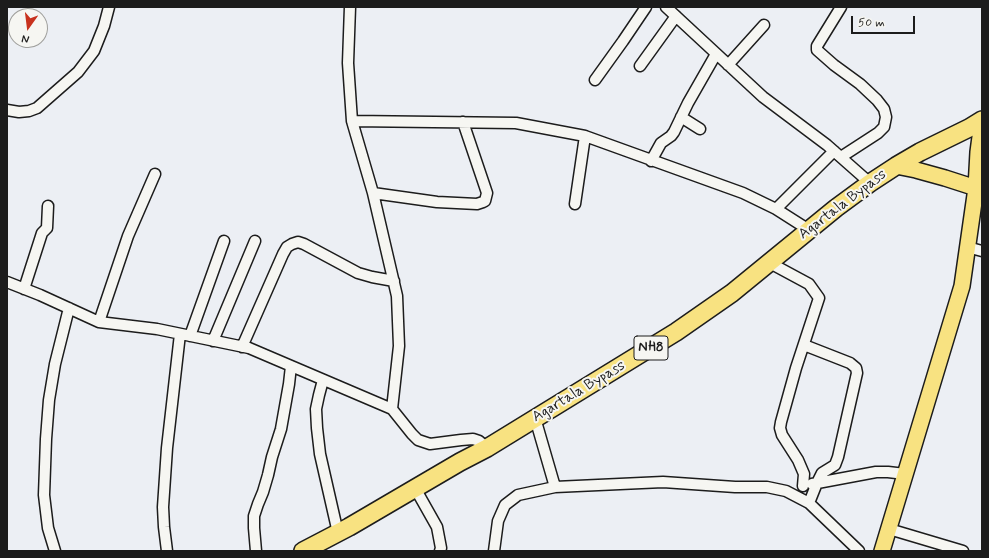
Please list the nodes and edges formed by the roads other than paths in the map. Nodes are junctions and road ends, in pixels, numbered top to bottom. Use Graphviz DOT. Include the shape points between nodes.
graph roads {
  1 [pos="109,7"];
  2 [pos="350,7"];
  3 [pos="646,7"];
  4 [pos="666,7"];
  5 [pos="841,7"];
  6 [pos="676,16"];
  7 [pos="764,25"];
  8 [pos="716,54"];
  9 [pos="728,65"];
  10 [pos="640,66"];
  11 [pos="595,80"];
  12 [pos="7,110"];
  13 [pos="681,117"];
  14 [pos="352,121"];
  15 [pos="982,121"];
  16 [pos="463,122"];
  17 [pos="700,129"];
  18 [pos="585,136"];
  19 [pos="980,153"];
  20 [pos="838,154"];
  21 [pos="651,161"];
  22 [pos="896,166"];
  23 [pos="155,174"];
  24 [pos="870,182"];
  25 [pos="976,188"];
  26 [pos="373,192"];
  27 [pos="574,204"];
  28 [pos="48,206"];
  29 [pos="776,209"];
  30 [pos="808,230"];
  31 [pos="255,240"];
  32 [pos="224,241"];
  33 [pos="967,247"];
  34 [pos="982,251"];
  35 [pos="770,263"];
  36 [pos="394,281"];
  37 [pos="7,282"];
  38 [pos="24,289"];
  39 [pos="69,308"];
  40 [pos="99,322"];
  41 [pos="185,335"];
  42 [pos="213,341"];
  43 [pos="804,345"];
  44 [pos="242,347"];
  45 [pos="291,366"];
  46 [pos="323,380"];
  47 [pos="392,409"];
  48 [pos="535,418"];
  49 [pos="487,448"];
  50 [pos="905,474"];
  51 [pos="817,483"];
  52 [pos="803,486"];
  53 [pos="555,487"];
  54 [pos="415,488"];
  55 [pos="790,494"];
  56 [pos="809,503"];
  57 [pos="889,529"];
  58 [pos="338,533"];
  59 [pos="55,551"];
  60 [pos="167,551"];
  61 [pos="256,551"];
  62 [pos="303,551"];
  63 [pos="440,551"];
  64 [pos="494,551"];
  65 [pos="859,551"];
  66 [pos="882,551"];
  67 [pos="963,551"];
  1 -- 12 [label="street" via="94,51 78,72 37,108 19,112"];
  2 -- 14 [label="street" via="348,62"];
  3 -- 11 [label="street"];
  4 -- 6 [label="street"];
  5 -- 20 [label="street" via="817,50 878,100 886,117 884,127 878,133"];
  6 -- 8 [label="street"];
  6 -- 10 [label="street"];
  7 -- 9 [label="street"];
  8 -- 9 [label="street"];
  8 -- 13 [label="street"];
  9 -- 20 [label="street" via="763,98"];
  13 -- 17 [label="street"];
  13 -- 21 [label="street" via="671,136 661,143"];
  14 -- 16 [label="street"];
  14 -- 26 [label="street"];
  15 -- 19 [label="main road"];
  15 -- 22 [label="highway, Agartala Bypass / NH8"];
  16 -- 18 [label="street" via="516,123"];
  16 -- 26 [label="street" via="487,193 483,202 437,202"];
  18 -- 21 [label="street"];
  18 -- 27 [label="street"];
  19 -- 25 [label="main road"];
  20 -- 24 [label="street"];
  20 -- 29 [label="street"];
  21 -- 29 [label="street" via="743,193"];
  22 -- 24 [label="highway, Agartala Bypass / NH8"];
  22 -- 25 [label="main road" via="940,176"];
  23 -- 40 [label="street" via="128,236"];
  24 -- 30 [label="highway, Agartala Bypass / NH8"];
  25 -- 33 [label="main road"];
  26 -- 36 [label="street"];
  28 -- 38 [label="street" via="47,228 42,233"];
  29 -- 30 [label="street"];
  30 -- 35 [label="highway, Agartala Bypass / NH8"];
  31 -- 42 [label="street"];
  32 -- 41 [label="street"];
  33 -- 34 [label="street"];
  33 -- 50 [label="main road" via="962,286"];
  35 -- 43 [label="street" via="809,284 819,298"];
  35 -- 48 [label="highway, Agartala Bypass / NH8" via="676,332"];
  36 -- 44 [label="street" via="358,273 304,244 292,244 283,254"];
  36 -- 47 [label="street" via="399,346"];
  37 -- 38 [label="street"];
  38 -- 39 [label="street"];
  39 -- 40 [label="street"];
  39 -- 59 [label="street" via="55,364 46,439 44,495 48,528"];
  40 -- 41 [label="street"];
  41 -- 42 [label="street"];
  41 -- 60 [label="street" via="167,448 163,507"];
  42 -- 44 [label="street"];
  43 -- 51 [label="street" via="850,363 856,368 857,373 838,457 835,465 822,474"];
  43 -- 52 [label="street" via="780,428 804,474"];
  44 -- 45 [label="street"];
  45 -- 46 [label="street"];
  45 -- 61 [label="street" via="281,429 254,516"];
  46 -- 47 [label="street"];
  46 -- 58 [label="street" via="316,409 317,428 320,454"];
  47 -- 49 [label="street" via="418,440 430,444 473,439"];
  48 -- 49 [label="highway, Agartala Bypass / NH8"];
  48 -- 53 [label="street"];
  49 -- 54 [label="highway, Agartala Bypass / NH8"];
  50 -- 51 [label="street" via="876,472"];
  50 -- 57 [label="main road"];
  51 -- 52 [label="street"];
  51 -- 56 [label="street"];
  52 -- 55 [label="street"];
  53 -- 55 [label="street" via="663,482 767,487"];
  53 -- 64 [label="street" via="518,495 505,505 498,521"];
  54 -- 58 [label="highway, Agartala Bypass / NH8"];
  54 -- 63 [label="street" via="437,527"];
  55 -- 56 [label="street"];
  56 -- 65 [label="street"];
  57 -- 66 [label="main road"];
  57 -- 67 [label="street"];
  58 -- 62 [label="highway, Agartala Bypass / NH8"];
}
